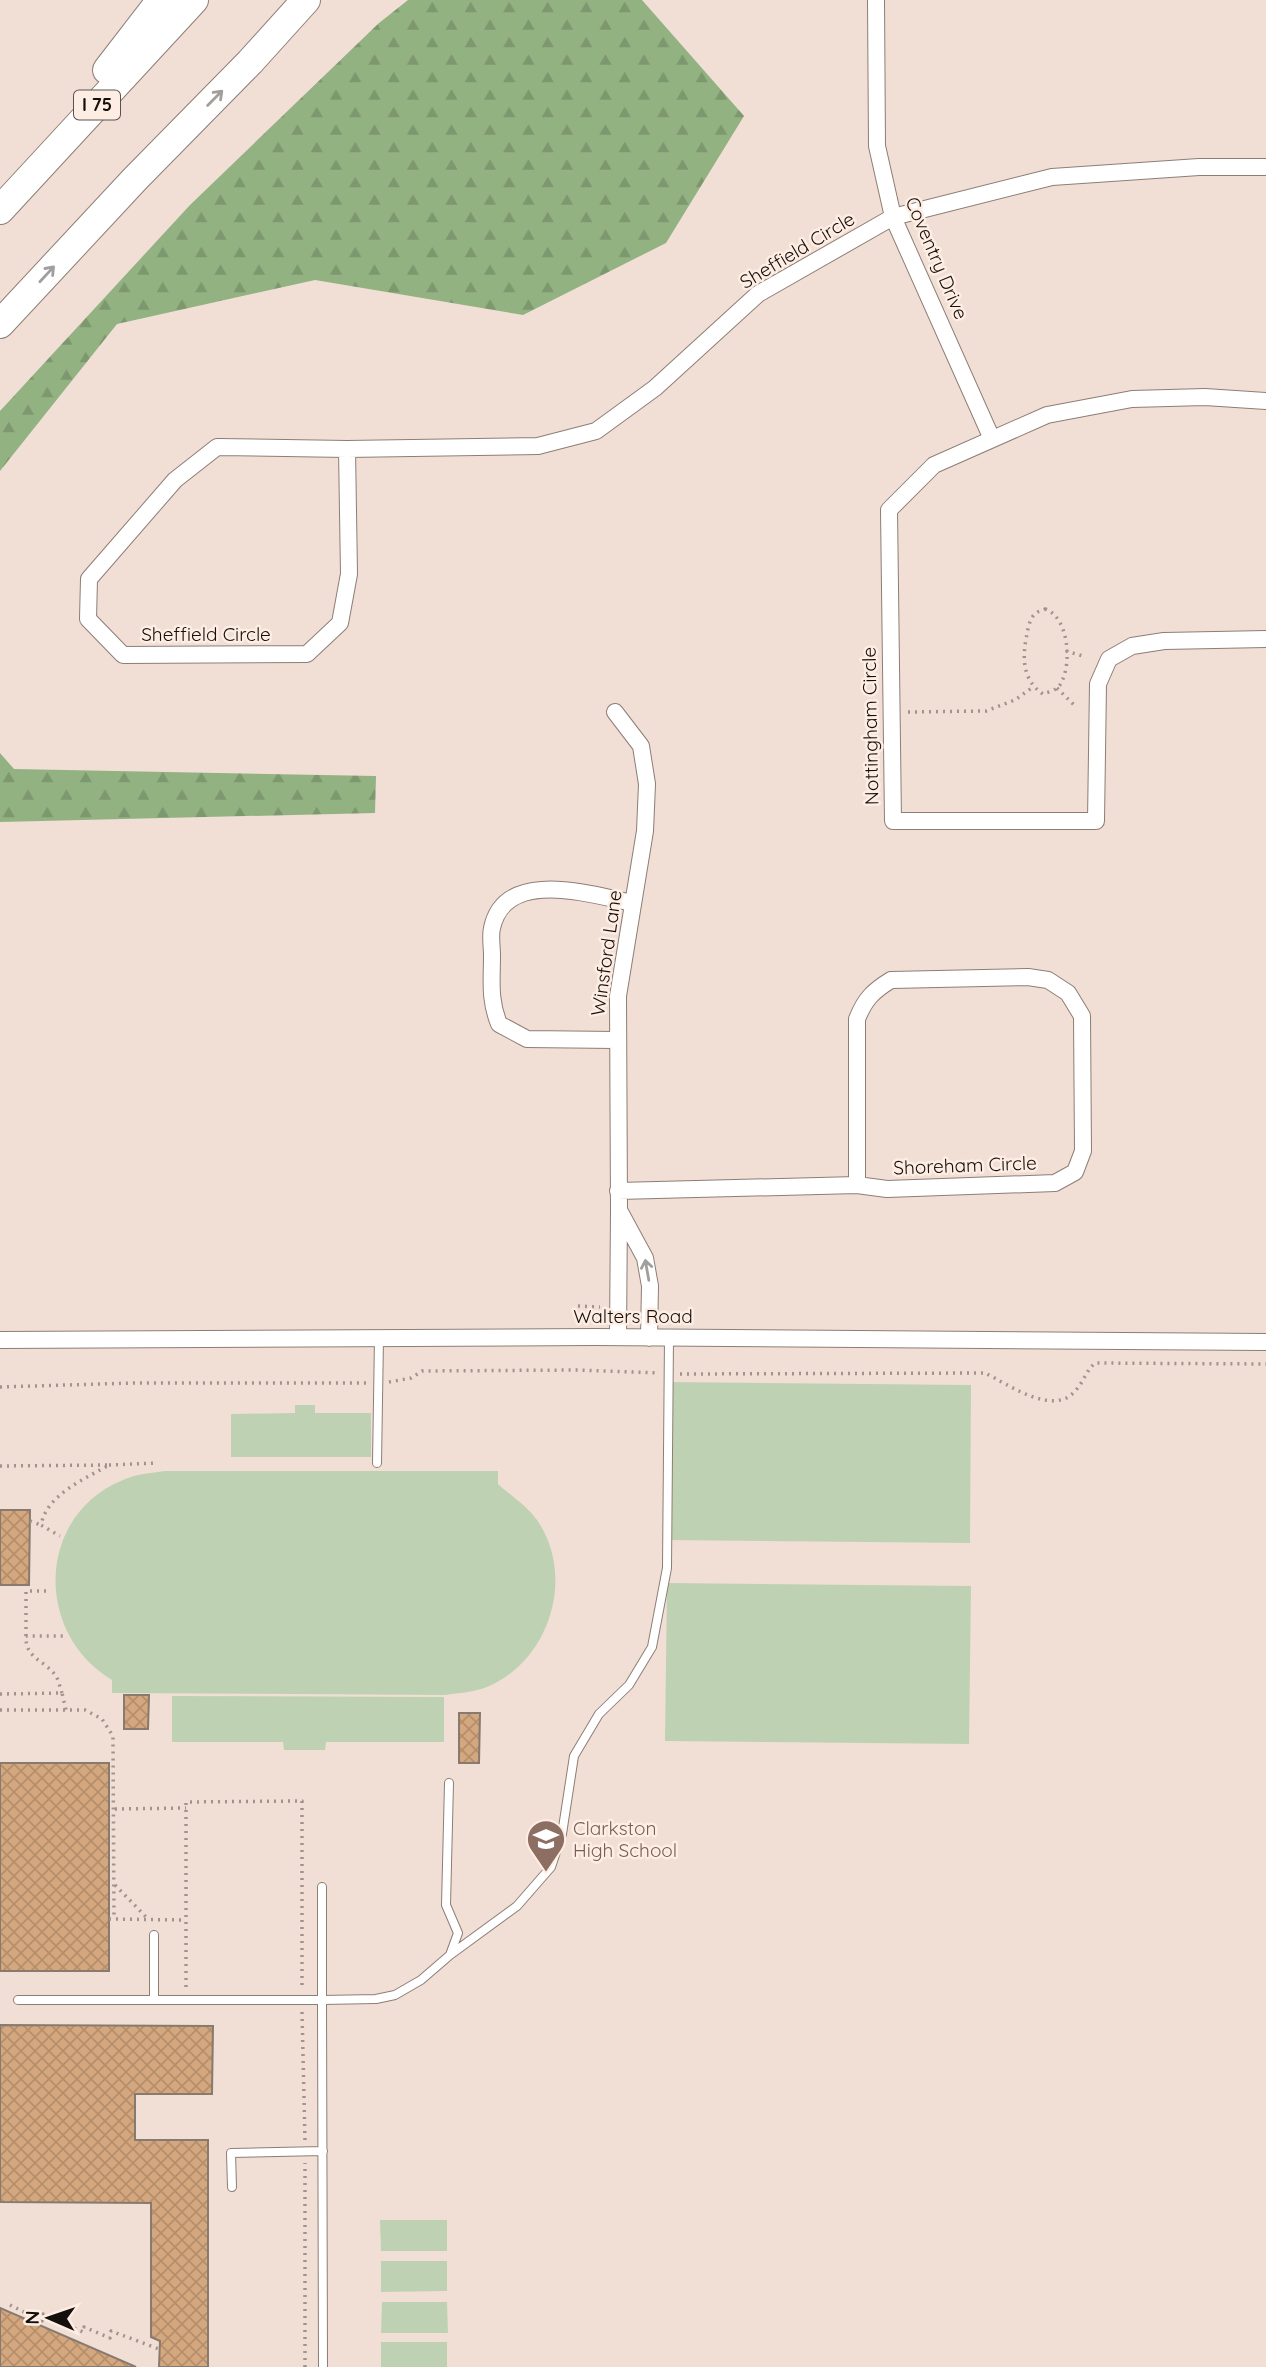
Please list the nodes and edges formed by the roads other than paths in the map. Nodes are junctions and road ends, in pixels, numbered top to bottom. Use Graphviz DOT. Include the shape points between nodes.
graph roads {
  1 [pos="161,0"];
  2 [pos="194,0"];
  3 [pos="306,0"];
  4 [pos="329,0"];
  5 [pos="877,0"];
  6 [pos="250,62"];
  7 [pos="1266,167"];
  8 [pos="0,210"];
  9 [pos="893,217"];
  10 [pos="0,324"];
  11 [pos="1266,401"];
  12 [pos="992,439"];
  13 [pos="347,449"];
  14 [pos="1266,639"];
  15 [pos="615,712"];
  16 [pos="633,903"];
  17 [pos="616,1040"];
  18 [pos="857,1185"];
  19 [pos="618,1191"];
  20 [pos="619,1210"];
  21 [pos="618,1337"];
  22 [pos="379,1338"];
  23 [pos="649,1338"];
  24 [pos="669,1338"];
  25 [pos="0,1340"];
  26 [pos="1266,1342"];
  27 [pos="377,1463"];
  28 [pos="449,1783"];
  29 [pos="322,1887"];
  30 [pos="154,1935"];
  31 [pos="450,1955"];
  32 [pos="154,1999"];
  33 [pos="18,2000"];
  34 [pos="322,2000"];
  35 [pos="323,2151"];
  36 [pos="232,2187"];
  37 [pos="323,2367"];
  1 -- 8 [label="highway" via="53,135"];
  2 -- 8 [label="highway, I 75"];
  3 -- 6 [label="highway"];
  4 -- 6 [label="highway" via="299,29"];
  5 -- 9 [label="street, Coventry Drive" via="877,146"];
  10 -- 6 [label="highway, one-way"];
  7 -- 9 [label="street, Sheffield Circle" via="1052,177"];
  9 -- 12 [label="street, Coventry Drive"];
  9 -- 13 [label="street, Sheffield Circle" via="758,295 654,388 596,431 538,446"];
  11 -- 12 [label="street, Nottingham Circle" via="1132,399 1047,415"];
  12 -- 14 [label="street, Nottingham Circle" via="934,465 889,510 892,821 1096,821 1098,684 1109,659 1132,646 1164,641"];
  13 -- 13 [label="street, Sheffield Circle" via="217,447 174,480 89,579 88,619 123,655 307,654 340,623 349,574"];
  15 -- 16 [label="street, Winsford Lane" via="641,746 647,784 645,831"];
  16 -- 17 [label="street, Winsford Lane"];
  16 -- 17 [label="street" via="545,888 502,905 492,928 492,1005 499,1024 527,1039"];
  17 -- 19 [label="street, Winsford Lane"];
  18 -- 18 [label="street, Shoreham Circle" via="887,1189 1055,1183 1075,1172 1083,1151 1082,1016 1068,993 1048,980 1028,977 891,980 874,990 857,1019"];
  18 -- 19 [label="street, Shoreham Circle"];
  19 -- 20 [label="street, Winsford Lane"];
  20 -- 21 [label="street, Winsford Lane"];
  23 -- 20 [label="street, Winsford Lane, one-way" via="650,1286 645,1258"];
  21 -- 22 [label="street, Walters Road"];
  21 -- 23 [label="street, Walters Road"];
  22 -- 25 [label="street, Walters Road"];
  22 -- 27 [label="lane"];
  23 -- 24 [label="street, Walters Road"];
  24 -- 26 [label="street, Walters Road"];
  24 -- 31 [label="lane" via="667,1568 652,1647 629,1685 599,1714 574,1756 562,1835 551,1867 517,1906"];
  28 -- 31 [label="lane" via="446,1905 458,1933"];
  29 -- 34 [label="lane"];
  30 -- 32 [label="lane"];
  31 -- 34 [label="lane" via="395,1995"];
  32 -- 33 [label="lane"];
  32 -- 34 [label="lane"];
  34 -- 35 [label="lane"];
  35 -- 36 [label="lane" via="232,2153"];
  35 -- 37 [label="lane"];
}
